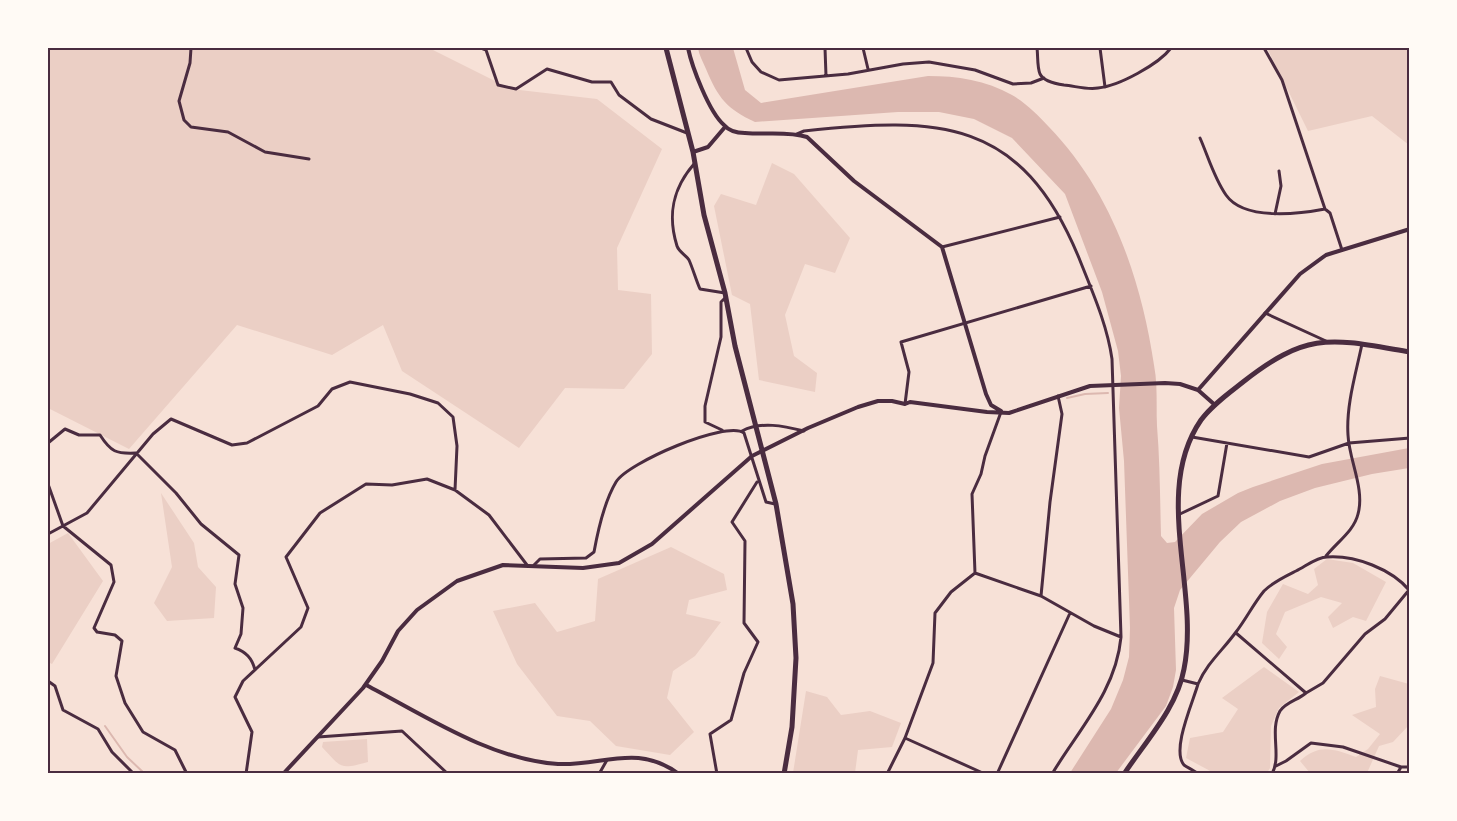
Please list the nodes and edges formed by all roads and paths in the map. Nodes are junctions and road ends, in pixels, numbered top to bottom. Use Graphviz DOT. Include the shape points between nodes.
graph roads {
  1 [pos="191,48"];
  2 [pos="481,48"];
  3 [pos="666,48"];
  4 [pos="688,48"];
  5 [pos="746,48"];
  6 [pos="825,48"];
  7 [pos="863,48"];
  8 [pos="1037,48"];
  9 [pos="1100,48"];
  10 [pos="1171,48"];
  11 [pos="1264,48"];
  12 [pos="868,69"];
  13 [pos="826,76"];
  14 [pos="1044,78"];
  15 [pos="1105,87"];
  16 [pos="725,127"];
  17 [pos="687,133"];
  18 [pos="798,134"];
  19 [pos="1200,138"];
  20 [pos="693,152"];
  21 [pos="309,159"];
  22 [pos="694,164"];
  23 [pos="1278,171"];
  24 [pos="1326,209"];
  25 [pos="1275,214"];
  26 [pos="1060,217"];
  27 [pos="1410,229"];
  28 [pos="942,247"];
  29 [pos="1342,250"];
  30 [pos="1091,286"];
  31 [pos="726,295"];
  32 [pos="1265,313"];
  33 [pos="965,325"];
  34 [pos="1326,342"];
  35 [pos="1362,344"];
  36 [pos="1410,352"];
  37 [pos="1115,384"];
  38 [pos="1198,390"];
  39 [pos="1058,396"];
  40 [pos="905,404"];
  41 [pos="1215,405"];
  42 [pos="1001,412"];
  43 [pos="722,431"];
  44 [pos="742,431"];
  45 [pos="804,431"];
  46 [pos="1192,437"];
  47 [pos="1410,438"];
  48 [pos="48,443"];
  49 [pos="1227,443"];
  50 [pos="1349,443"];
  51 [pos="136,453"];
  52 [pos="752,456"];
  53 [pos="758,481"];
  54 [pos="48,484"];
  55 [pos="455,490"];
  56 [pos="776,504"];
  57 [pos="1180,514"];
  58 [pos="63,526"];
  59 [pos="48,534"];
  60 [pos="1326,556"];
  61 [pos="527,565"];
  62 [pos="534,565"];
  63 [pos="975,573"];
  64 [pos="1409,590"];
  65 [pos="1041,596"];
  66 [pos="1070,613"];
  67 [pos="1236,633"];
  68 [pos="1121,637"];
  69 [pos="255,671"];
  70 [pos="1182,680"];
  71 [pos="48,681"];
  72 [pos="1198,684"];
  73 [pos="366,685"];
  74 [pos="1306,693"];
  75 [pos="318,737"];
  76 [pos="905,738"];
  77 [pos="607,760"];
  78 [pos="1276,766"];
  79 [pos="1401,767"];
  80 [pos="1410,767"];
  81 [pos="134,774"];
  82 [pos="188,774"];
  83 [pos="246,774"];
  84 [pos="283,774"];
  85 [pos="448,774"];
  86 [pos="599,774"];
  87 [pos="679,774"];
  88 [pos="717,774"];
  89 [pos="784,774"];
  90 [pos="887,774"];
  91 [pos="984,774"];
  92 [pos="997,774"];
  93 [pos="1052,774"];
  94 [pos="1124,774"];
  95 [pos="1198,774"];
  96 [pos="1272,774"];
  97 [pos="1397,774"];
  1 -- 21 [label="street" via="190,64 179,101 184,120 191,127 228,132 265,152"];
  2 -- 17 [label="street" via="486,50 498,85 516,89 547,69 592,82 611,82 619,96 651,119"];
  3 -- 17 [label="highway"];
  4 -- 16 [label="street" via="696,74 716,116"];
  5 -- 13 [label="street" via="752,62 768,76 779,80"];
  6 -- 13 [label="street"];
  7 -- 12 [label="street"];
  8 -- 14 [label="street" via="1040,74"];
  9 -- 15 [label="street"];
  10 -- 15 [label="street" via="1152,64"];
  11 -- 24 [label="street" via="1282,80"];
  12 -- 13 [label="street"];
  12 -- 14 [label="street" via="929,62 975,70 1013,84"];
  14 -- 15 [label="street" via="1057,84 1091,89"];
  16 -- 18 [label="street" via="748,134"];
  16 -- 20 [label="street" via="708,147"];
  17 -- 20 [label="highway"];
  18 -- 26 [label="street" via="804,130 874,123 925,125 962,134 996,147 1019,164"];
  18 -- 28 [label="street" via="815,143 854,181"];
  19 -- 25 [label="street" via="1226,195 1244,207"];
  20 -- 22 [label="highway"];
  22 -- 31 [label="highway"];
  22 -- 31 [label="street" via="683,177 673,198 671,214 677,248 688,260 700,289"];
  23 -- 25 [label="street" via="1281,186"];
  24 -- 25 [label="street"];
  24 -- 29 [label="street"];
  26 -- 28 [label="street"];
  26 -- 30 [label="street"];
  27 -- 29 [label="street"];
  28 -- 33 [label="street"];
  29 -- 32 [label="street" via="1314,262"];
  30 -- 33 [label="street"];
  30 -- 37 [label="street" via="1108,338"];
  31 -- 43 [label="street" via="721,302 721,337 705,406 705,422"];
  31 -- 56 [label="highway"];
  32 -- 34 [label="street"];
  32 -- 38 [label="street"];
  33 -- 40 [label="street" via="901,342 908,372"];
  33 -- 42 [label="street" via="986,394 991,405"];
  34 -- 35 [label="highway"];
  34 -- 41 [label="highway" via="1297,348 1274,358"];
  35 -- 36 [label="highway"];
  35 -- 50 [label="street" via="1348,420"];
  37 -- 38 [label="street" via="1165,382"];
  37 -- 39 [label="street" via="1079,389"];
  37 -- 68 [label="street"];
  38 -- 41 [label="street"];
  39 -- 42 [label="street" via="1015,412"];
  39 -- 65 [label="street" via="1062,414"];
  40 -- 42 [label="street"];
  40 -- 45 [label="street" via="878,402 840,413"];
  41 -- 46 [label="highway"];
  42 -- 63 [label="street" via="972,494"];
  43 -- 44 [label="street"];
  43 -- 62 [label="street" via="643,460 616,480 594,552 586,558 540,559"];
  44 -- 45 [label="street" via="750,427 781,425"];
  44 -- 52 [label="street"];
  45 -- 52 [label="street"];
  46 -- 49 [label="street"];
  46 -- 57 [label="highway" via="1181,471"];
  47 -- 50 [label="street"];
  48 -- 51 [label="street" via="65,429 79,436 100,435 109,449 122,454"];
  49 -- 50 [label="street" via="1309,457"];
  49 -- 57 [label="street" via="1218,496"];
  50 -- 60 [label="street" via="1360,499 1355,522"];
  51 -- 55 [label="street" via="172,419 232,445 247,442 318,406 332,389 350,382 438,403 453,417 457,446"];
  51 -- 58 [label="street" via="87,513"];
  51 -- 69 [label="street" via="201,524 239,555 235,584 243,608 241,634 235,648 245,652"];
  52 -- 53 [label="street"];
  52 -- 62 [label="street" via="652,544 619,563 583,568"];
  53 -- 56 [label="street" via="766,502"];
  53 -- 88 [label="street" via="732,522 745,541 744,622 758,642 730,720 710,734"];
  54 -- 58 [label="street"];
  55 -- 61 [label="street" via="489,515"];
  55 -- 69 [label="street" via="427,479 392,485 366,484 320,513 286,557 308,608 301,627"];
  56 -- 89 [label="highway" via="793,604 796,658 792,727"];
  57 -- 70 [label="highway" via="1186,595"];
  58 -- 59 [label="street"];
  58 -- 82 [label="street" via="111,565 114,582 94,628 122,641 116,676 125,703 143,732 175,750"];
  60 -- 64 [label="street" via="1371,565 1402,582"];
  60 -- 67 [label="street" via="1283,577 1265,590"];
  61 -- 62 [label="street"];
  61 -- 73 [label="street" via="503,565 457,581 433,596 398,631"];
  63 -- 65 [label="street"];
  63 -- 76 [label="street" via="951,592 935,613 933,662"];
  64 -- 74 [label="street" via="1323,683"];
  65 -- 66 [label="street"];
  66 -- 68 [label="street"];
  66 -- 92 [label="street"];
  67 -- 72 [label="street" via="1204,671"];
  67 -- 74 [label="street"];
  68 -- 93 [label="street" via="1119,656 1102,696"];
  69 -- 83 [label="street" via="243,681 235,697 252,732"];
  70 -- 72 [label="street"];
  70 -- 94 [label="highway" via="1171,704"];
  71 -- 81 [label="street" via="55,686 63,710 98,729 112,752"];
  72 -- 95 [label="street" via="1179,754 1184,764"];
  73 -- 75 [label="street"];
  73 -- 77 [label="street" via="507,754 557,764"];
  74 -- 78 [label="street" via="1280,711 1275,728"];
  75 -- 84 [label="street"];
  75 -- 85 [label="street" via="402,731"];
  76 -- 90 [label="street"];
  76 -- 91 [label="street"];
  77 -- 86 [label="street"];
  77 -- 87 [label="street" via="646,757 669,766"];
  78 -- 79 [label="street" via="1311,743 1343,747"];
  78 -- 96 [label="street"];
  79 -- 80 [label="street"];
  79 -- 97 [label="street"];
}
